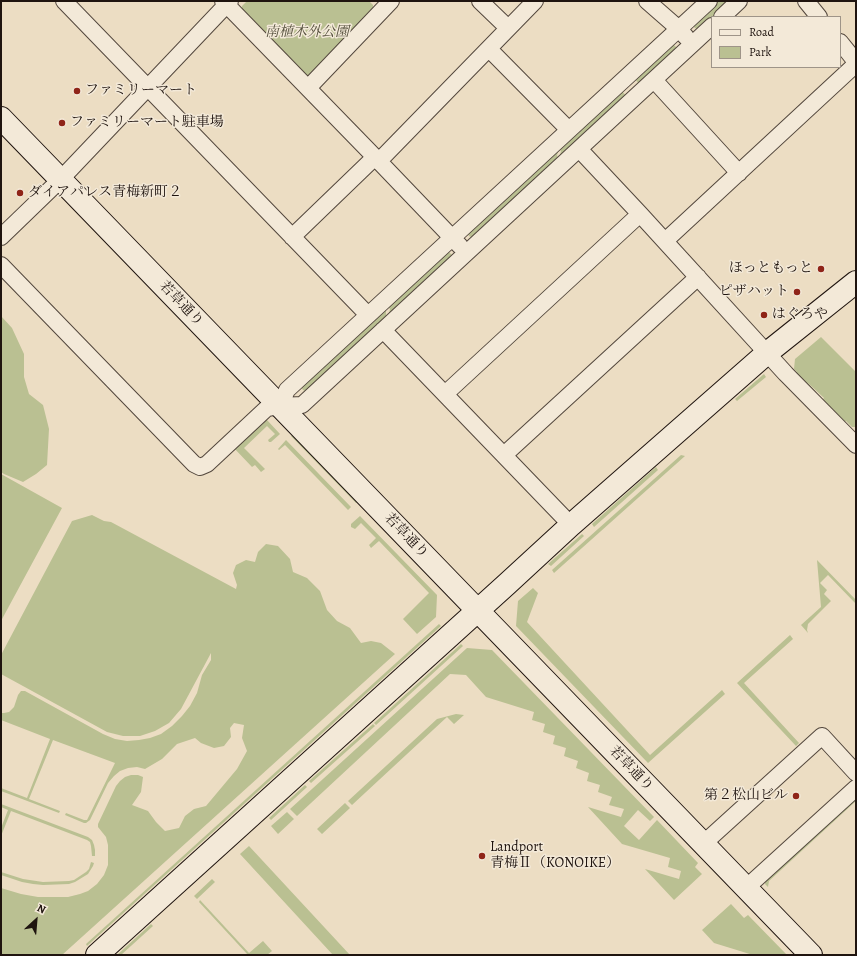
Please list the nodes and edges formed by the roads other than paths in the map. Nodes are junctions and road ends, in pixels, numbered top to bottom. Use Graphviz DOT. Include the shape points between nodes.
graph roads {
  1 [pos="64,1"];
  2 [pos="480,1"];
  3 [pos="535,1"];
  4 [pos="647,1"];
  5 [pos="709,1"];
  6 [pos="739,1"];
  7 [pos="806,1"];
  8 [pos="227,2"];
  9 [pos="383,4"];
  10 [pos="723,16"];
  11 [pos="818,16"];
  12 [pos="711,27"];
  13 [pos="508,28"];
  14 [pos="679,29"];
  15 [pos="841,43"];
  16 [pos="692,44"];
  17 [pos="489,49"];
  18 [pos="856,63"];
  19 [pos="654,80"];
  20 [pos="148,88"];
  21 [pos="308,88"];
  22 [pos="1,118"];
  23 [pos="569,130"];
  24 [pos="579,149"];
  25 [pos="377,159"];
  26 [pos="739,173"];
  27 [pos="60,180"];
  28 [pos="640,214"];
  29 [pos="1,237"];
  30 [pos="292,237"];
  31 [pos="452,238"];
  32 [pos="665,241"];
  33 [pos="467,253"];
  34 [pos="1,265"];
  35 [pos="698,277"];
  36 [pos="856,282"];
  37 [pos="368,315"];
  38 [pos="383,330"];
  39 [pos="767,353"];
  40 [pos="445,394"];
  41 [pos="280,406"];
  42 [pos="855,442"];
  43 [pos="504,455"];
  44 [pos="571,525"];
  45 [pos="478,611"];
  46 [pos="856,773"];
  47 [pos="856,788"];
  48 [pos="703,844"];
  49 [pos="746,888"];
  50 [pos="97,955"];
  51 [pos="811,955"];
  1 -- 20 [label="street"];
  2 -- 13 [label="street"];
  3 -- 13 [label="street"];
  4 -- 14 [label="street"];
  5 -- 14 [label="street"];
  6 -- 10 [label="street"];
  7 -- 11 [label="street"];
  8 -- 20 [label="street"];
  8 -- 21 [label="street"];
  9 -- 21 [label="street"];
  12 -- 16 [label="street"];
  13 -- 17 [label="street"];
  14 -- 16 [label="street"];
  14 -- 23 [label="street"];
  15 -- 18 [label="street"];
  16 -- 19 [label="street"];
  17 -- 23 [label="street"];
  17 -- 25 [label="street"];
  18 -- 26 [label="street"];
  19 -- 24 [label="street"];
  19 -- 26 [label="street"];
  20 -- 27 [label="street"];
  20 -- 30 [label="street"];
  21 -- 25 [label="street"];
  22 -- 27 [label="street, 若草通り"];
  23 -- 31 [label="street"];
  24 -- 28 [label="street"];
  24 -- 33 [label="street"];
  25 -- 30 [label="street"];
  25 -- 31 [label="street"];
  26 -- 32 [label="street"];
  27 -- 29 [label="street"];
  27 -- 41 [label="street, 若草通り"];
  28 -- 32 [label="street"];
  28 -- 40 [label="street"];
  30 -- 37 [label="street"];
  31 -- 33 [label="street"];
  31 -- 37 [label="street"];
  32 -- 35 [label="street"];
  33 -- 38 [label="street"];
  34 -- 41 [label="street" via="194,464 200,467 207,464 267,408"];
  35 -- 39 [label="street"];
  35 -- 43 [label="street"];
  36 -- 39 [label="street"];
  37 -- 41 [label="street" via="288,390"];
  38 -- 40 [label="street"];
  38 -- 41 [label="street" via="302,405"];
  39 -- 42 [label="street"];
  39 -- 44 [label="street"];
  40 -- 43 [label="street"];
  41 -- 45 [label="street, 若草通り"];
  43 -- 44 [label="street"];
  44 -- 45 [label="street"];
  45 -- 48 [label="street, 若草通り"];
  45 -- 50 [label="street"];
  46 -- 48 [label="street" via="822,736"];
  47 -- 49 [label="street"];
  48 -- 49 [label="street, 若草通り"];
  49 -- 51 [label="street, 若草通り"];
}
